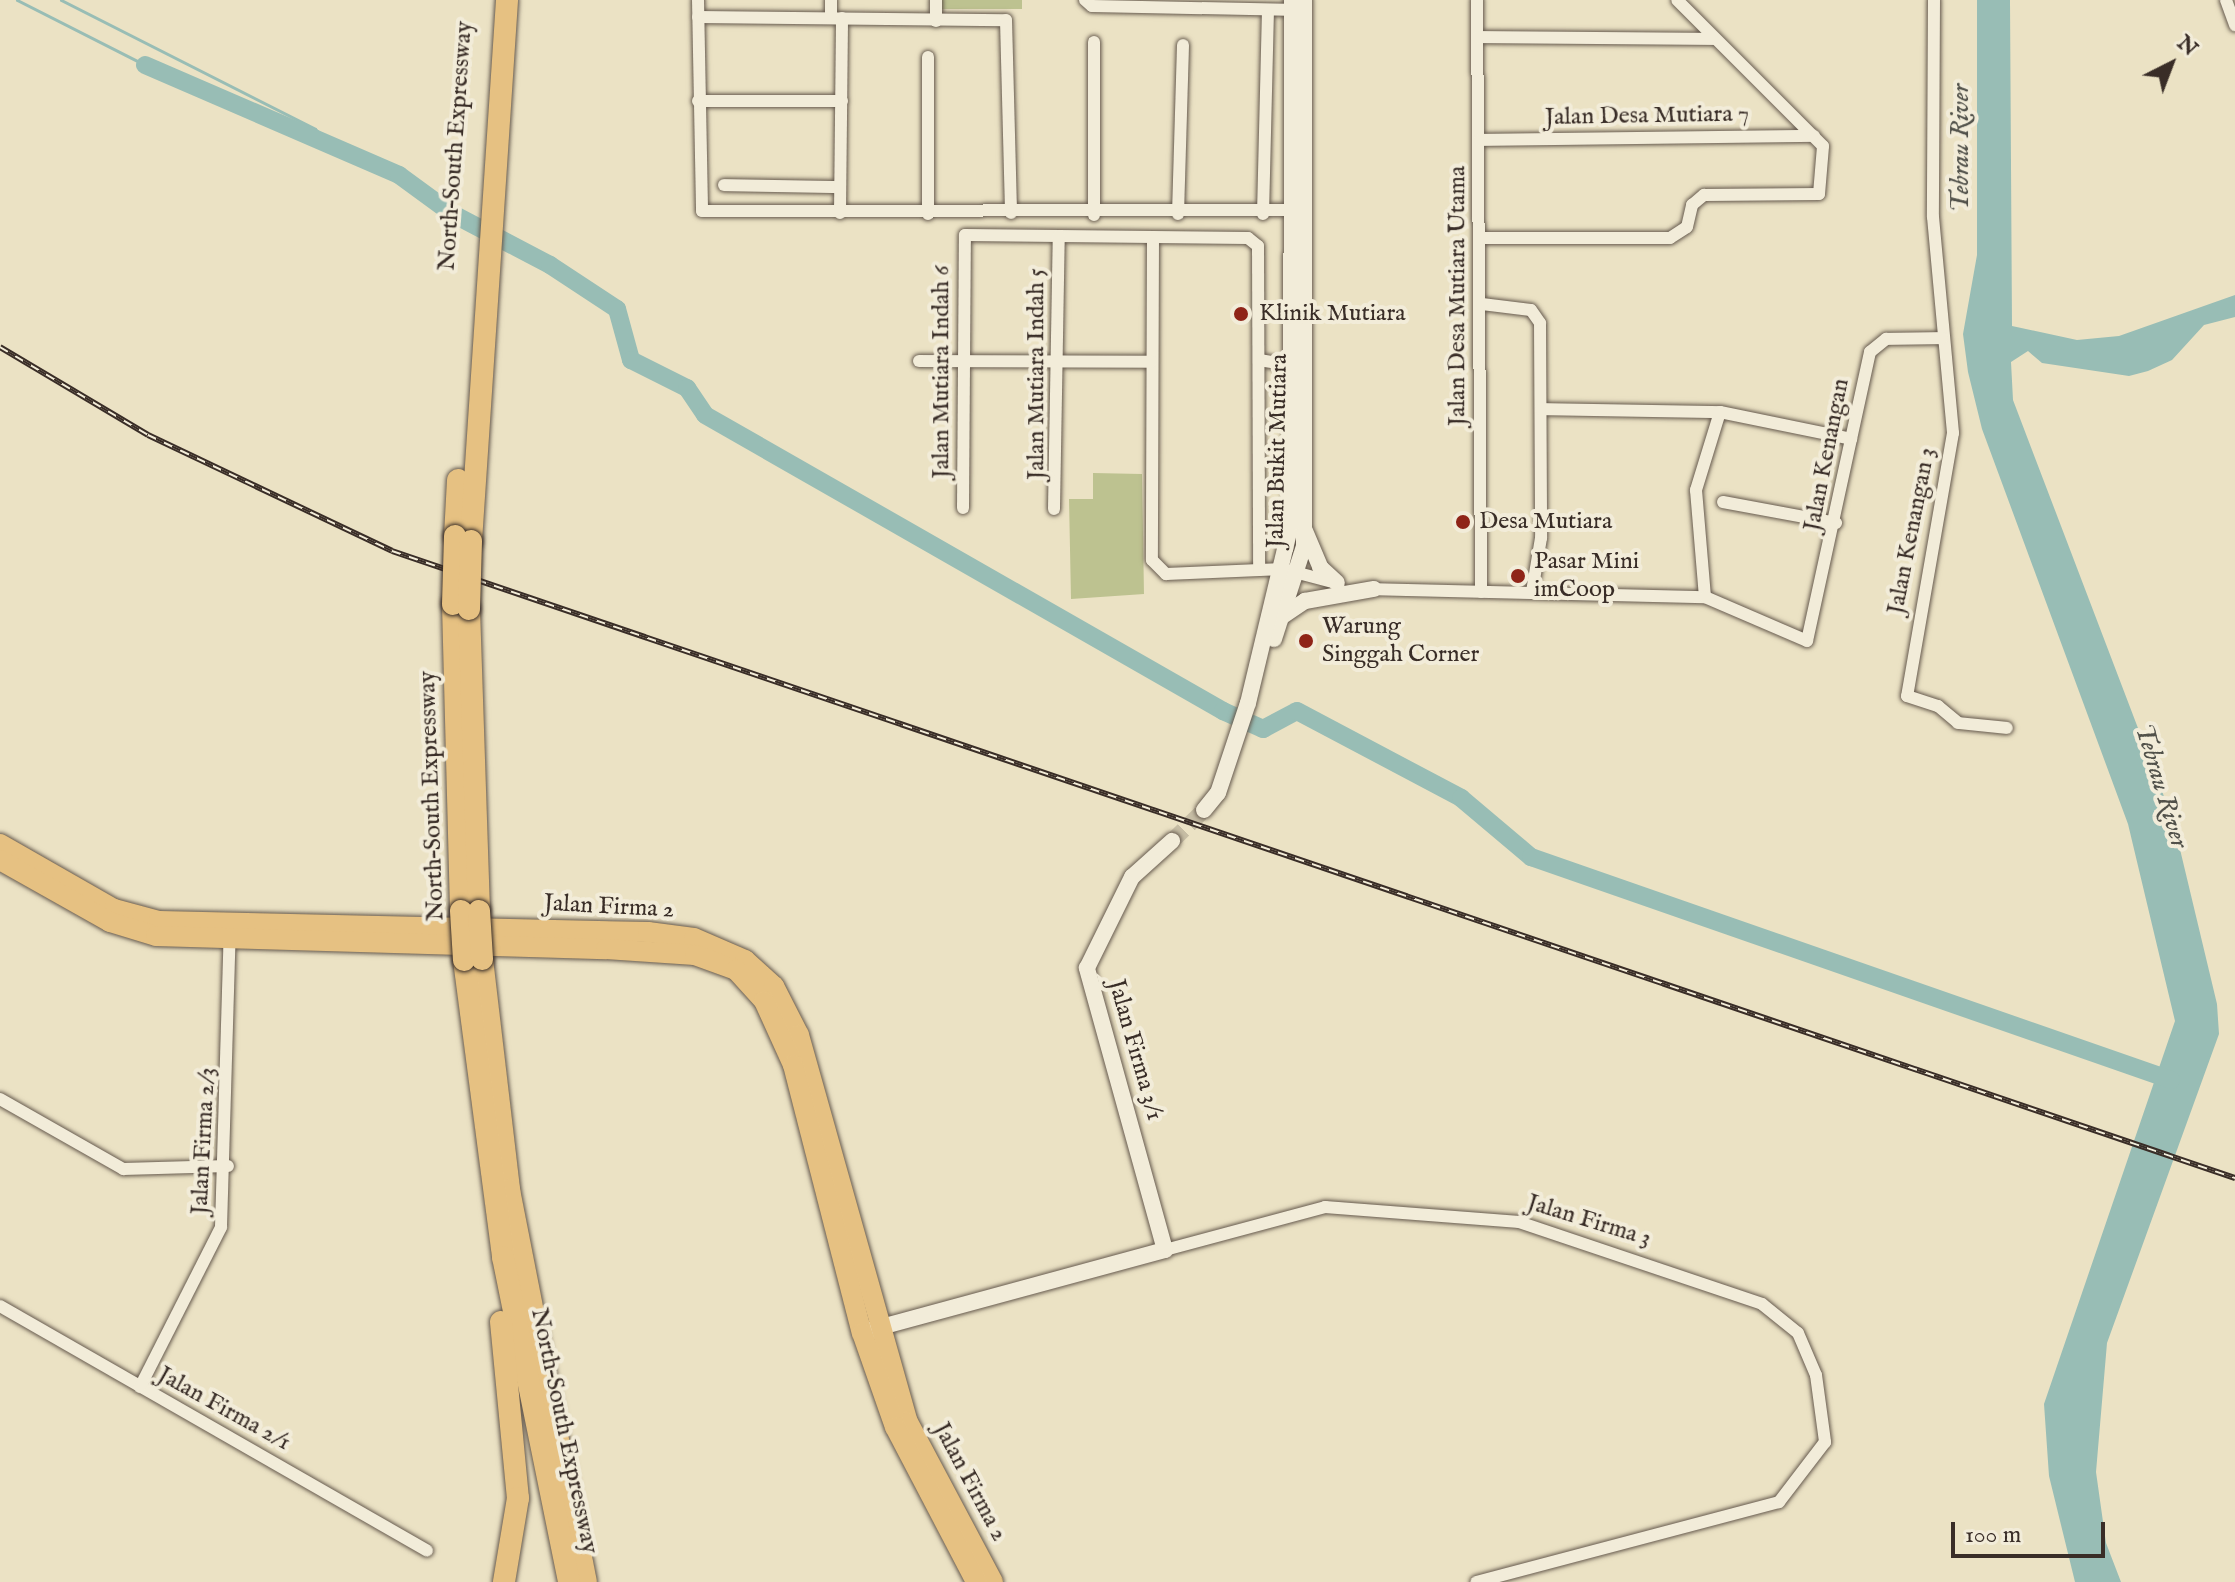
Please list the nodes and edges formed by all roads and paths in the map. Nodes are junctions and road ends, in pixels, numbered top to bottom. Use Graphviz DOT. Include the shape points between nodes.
graph roads {
  1 [pos="493,0"];
  2 [pos="507,0"];
  3 [pos="698,0"];
  4 [pos="831,0"];
  5 [pos="936,0"];
  6 [pos="1477,0"];
  7 [pos="1677,0"];
  8 [pos="1934,0"];
  9 [pos="2226,0"];
  10 [pos="1089,3"];
  11 [pos="1298,5"];
  12 [pos="1268,10"];
  13 [pos="698,17"];
  14 [pos="836,18"];
  15 [pos="936,21"];
  16 [pos="2235,25"];
  17 [pos="1478,37"];
  18 [pos="1715,39"];
  19 [pos="1094,42"];
  20 [pos="1183,45"];
  21 [pos="928,57"];
  22 [pos="698,101"];
  23 [pos="842,101"];
  24 [pos="1814,136"];
  25 [pos="1480,140"];
  26 [pos="724,185"];
  27 [pos="1306,186"];
  28 [pos="840,187"];
  29 [pos="485,211"];
  30 [pos="840,213"];
  31 [pos="1011,213"];
  32 [pos="928,214"];
  33 [pos="1178,214"];
  34 [pos="1263,214"];
  35 [pos="1094,215"];
  36 [pos="1291,215"];
  37 [pos="1059,236"];
  38 [pos="1153,237"];
  39 [pos="1481,238"];
  40 [pos="1306,244"];
  41 [pos="1482,304"];
  42 [pos="1293,333"];
  43 [pos="1942,338"];
  44 [pos="1265,360"];
  45 [pos="919,361"];
  46 [pos="967,361"];
  47 [pos="1058,361"];
  48 [pos="1151,362"];
  49 [pos="1291,389"];
  50 [pos="1541,409"];
  51 [pos="1720,412"];
  52 [pos="1851,439"];
  53 [pos="1723,502"];
  54 [pos="963,508"];
  55 [pos="1054,509"];
  56 [pos="1836,523"];
  57 [pos="1304,530"];
  58 [pos="1259,570"];
  59 [pos="1289,571"];
  60 [pos="1337,583"];
  61 [pos="1374,589"];
  62 [pos="1481,592"];
  63 [pos="1532,592"];
  64 [pos="1705,597"];
  65 [pos="1281,617"];
  66 [pos="1248,703"];
  67 [pos="2007,728"];
  68 [pos="1204,810"];
  69 [pos="1172,841"];
  70 [pos="0,844"];
  71 [pos="0,860"];
  72 [pos="230,934"];
  73 [pos="473,960"];
  74 [pos="0,1099"];
  75 [pos="486,1143"];
  76 [pos="228,1166"];
  77 [pos="1165,1250"];
  78 [pos="0,1306"];
  79 [pos="872,1330"];
  80 [pos="140,1387"];
  81 [pos="427,1551"];
  82 [pos="504,1582"];
  83 [pos="569,1582"];
  84 [pos="586,1582"];
  85 [pos="976,1582"];
  86 [pos="993,1582"];
  87 [pos="1476,1582"];
  1 -- 29 [label="highway, North–South Expressway"];
  2 -- 29 [label="highway, North–South Expressway"];
  3 -- 13 [label="street"];
  4 -- 14 [label="street"];
  5 -- 15 [label="street"];
  6 -- 17 [label="street, Jalan Desa Mutiara Utama"];
  7 -- 18 [label="street"];
  8 -- 43 [label="street" via="1933,217"];
  9 -- 16 [label="street"];
  10 -- 12 [label="street"];
  11 -- 12 [label="street"];
  11 -- 27 [label="street, Jalan Bukit Mutiara"];
  11 -- 36 [label="street, Jalan Bukit Mutiara"];
  12 -- 34 [label="street"];
  13 -- 14 [label="street"];
  13 -- 22 [label="street"];
  14 -- 15 [label="street"];
  14 -- 23 [label="street"];
  15 -- 31 [label="street" via="1006,20"];
  17 -- 18 [label="street"];
  17 -- 25 [label="street, Jalan Desa Mutiara Utama"];
  18 -- 24 [label="street"];
  19 -- 35 [label="street"];
  20 -- 33 [label="street"];
  21 -- 32 [label="street"];
  22 -- 23 [label="street"];
  22 -- 30 [label="street" via="702,211"];
  23 -- 28 [label="street"];
  24 -- 25 [label="street, Jalan Desa Mutiara 7"];
  24 -- 39 [label="street" via="1823,146 1819,194 1704,195 1692,205 1687,227 1670,238"];
  25 -- 39 [label="street, Jalan Desa Mutiara Utama"];
  26 -- 28 [label="street"];
  27 -- 36 [label="street"];
  27 -- 40 [label="street, Jalan Bukit Mutiara"];
  28 -- 30 [label="street"];
  29 -- 73 [label="highway, North–South Expressway, bridge" via="461,607"];
  30 -- 32 [label="street"];
  31 -- 32 [label="street"];
  31 -- 35 [label="street"];
  33 -- 34 [label="street"];
  33 -- 35 [label="street"];
  34 -- 36 [label="street"];
  36 -- 40 [label="street"];
  36 -- 42 [label="street, Jalan Bukit Mutiara"];
  37 -- 38 [label="street"];
  37 -- 46 [label="street, Jalan Mutiara Indah 6" via="965,235"];
  37 -- 47 [label="street, Jalan Mutiara Indah 5"];
  38 -- 44 [label="street" via="1255,240"];
  38 -- 48 [label="street"];
  39 -- 41 [label="street, Jalan Desa Mutiara Utama"];
  40 -- 57 [label="street, Jalan Bukit Mutiara"];
  41 -- 50 [label="street" via="1536,315"];
  41 -- 62 [label="street, Jalan Desa Mutiara Utama"];
  42 -- 44 [label="street"];
  42 -- 49 [label="street, Jalan Bukit Mutiara"];
  43 -- 52 [label="street, Jalan Kenangan" via="1886,339 1870,352"];
  43 -- 67 [label="street, Jalan Kenangan 3" via="1953,433 1907,693 1941,708 1958,723"];
  44 -- 49 [label="street"];
  44 -- 58 [label="street"];
  45 -- 46 [label="street"];
  46 -- 47 [label="street"];
  46 -- 54 [label="street, Jalan Mutiara Indah 6"];
  47 -- 48 [label="street"];
  47 -- 55 [label="street, Jalan Mutiara Indah 5"];
  48 -- 58 [label="street" via="1152,560 1166,574"];
  49 -- 59 [label="street, Jalan Bukit Mutiara"];
  50 -- 51 [label="street"];
  50 -- 63 [label="street" via="1541,538"];
  51 -- 52 [label="street"];
  51 -- 64 [label="street" via="1696,490"];
  52 -- 56 [label="street, Jalan Kenangan"];
  53 -- 56 [label="street"];
  56 -- 64 [label="street, Jalan Kenangan" via="1807,641"];
  57 -- 59 [label="street, Jalan Bukit Mutiara"];
  57 -- 60 [label="street" via="1320,567"];
  58 -- 59 [label="street"];
  59 -- 60 [label="street"];
  59 -- 65 [label="street, Jalan Bukit Mutiara"];
  59 -- 66 [label="street"];
  60 -- 61 [label="street"];
  61 -- 62 [label="street"];
  61 -- 65 [label="street" via="1305,601"];
  62 -- 63 [label="street"];
  63 -- 64 [label="street"];
  65 -- 66 [label="street, Jalan Bukit Mutiara"];
  66 -- 68 [label="street"];
  69 -- 77 [label="street, Jalan Firma 3/1" via="1132,877 1087,968"];
  70 -- 72 [label="main road, Jalan Firma 2" via="114,909"];
  71 -- 72 [label="main road, Jalan Firma 2" via="132,931"];
  72 -- 76 [label="street, Jalan Firma 2/3"];
  72 -- 79 [label="main road, Jalan Firma 2" via="648,932 694,938 745,960 774,986 799,1035"];
  73 -- 75 [label="highway, North–South Expressway"];
  73 -- 84 [label="highway, North–South Expressway" via="509,1190"];
  74 -- 76 [label="street" via="123,1169"];
  75 -- 82 [label="highway" via="479,1167 518,1498"];
  75 -- 83 [label="highway, North–South Expressway" via="533,1424"];
  76 -- 80 [label="street, Jalan Firma 2/3" via="215,1245"];
  77 -- 79 [label="street, Jalan Firma 3"];
  77 -- 87 [label="street, Jalan Firma 3" via="1325,1207 1519,1222 1762,1304 1798,1333 1816,1375 1825,1442 1779,1502"];
  78 -- 80 [label="street, Jalan Firma 2/1"];
  79 -- 85 [label="main road, Jalan Firma 2" via="895,1427"];
  79 -- 86 [label="main road, Jalan Firma 2" via="908,1422"];
  80 -- 81 [label="street, Jalan Firma 2/1"];
}
